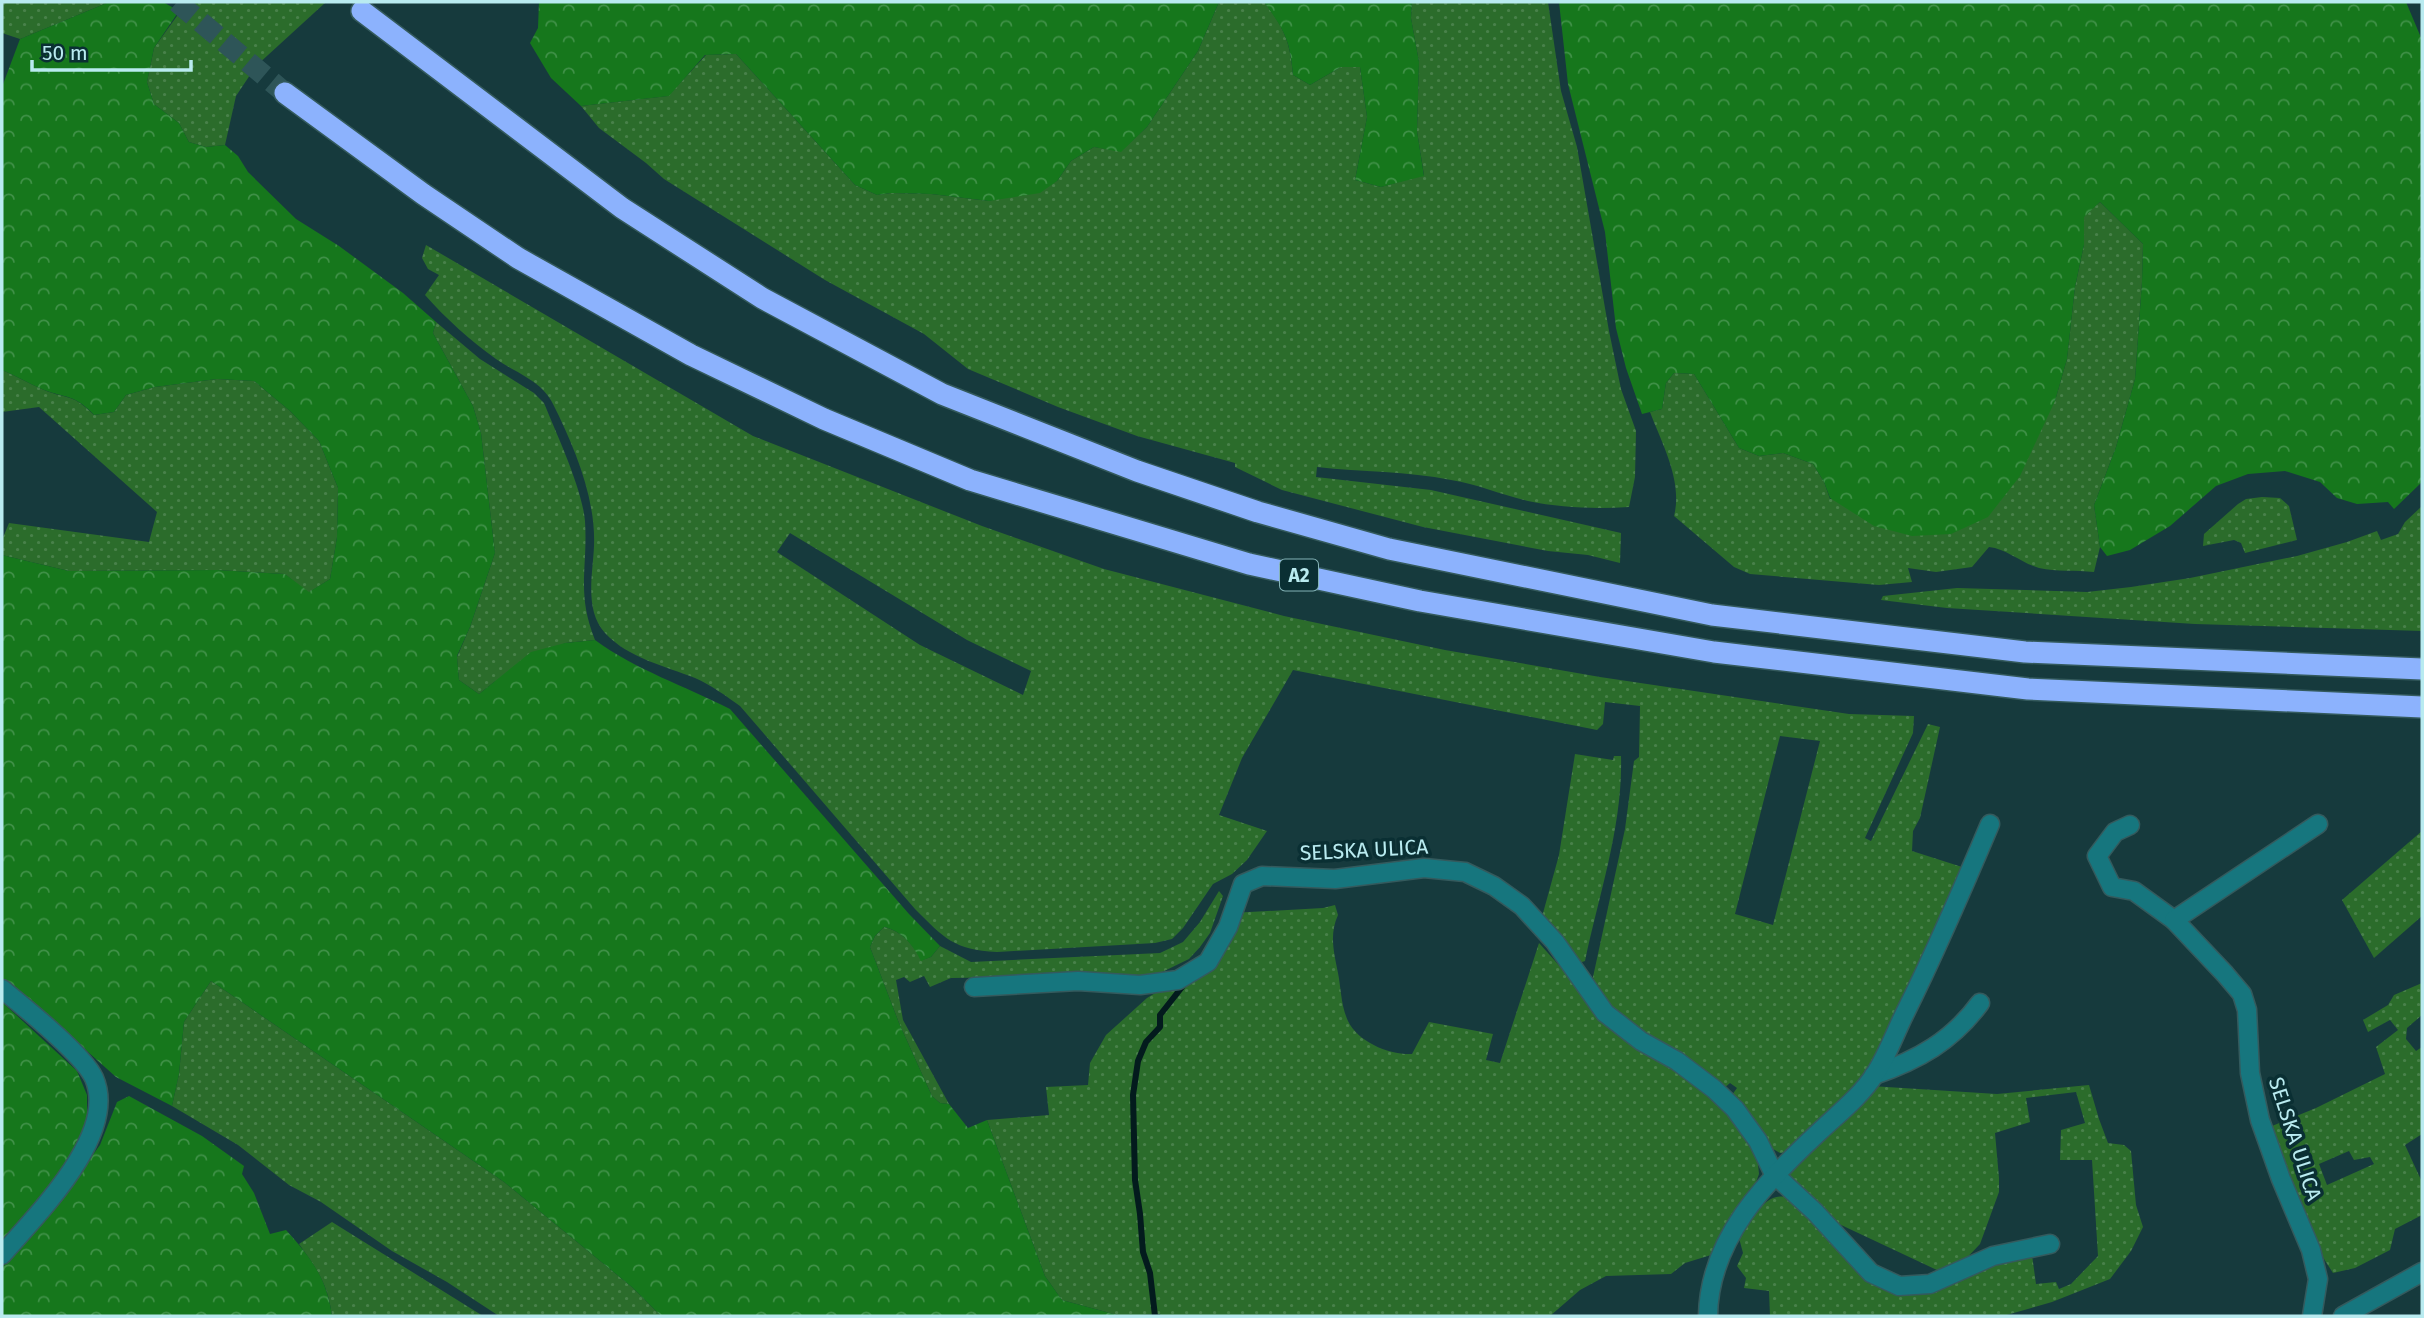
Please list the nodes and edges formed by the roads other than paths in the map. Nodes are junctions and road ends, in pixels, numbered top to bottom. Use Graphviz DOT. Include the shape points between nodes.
graph roads {
  1 [pos="362,10"];
  2 [pos="285,93"];
  3 [pos="2422,669"];
  4 [pos="2422,707"];
  5 [pos="1990,824"];
  6 [pos="2318,824"];
  7 [pos="2130,825"];
  8 [pos="2174,920"];
  9 [pos="974,987"];
  10 [pos="2,989"];
  11 [pos="1980,1003"];
  12 [pos="1874,1075"];
  13 [pos="1774,1174"];
  14 [pos="2050,1244"];
  15 [pos="2,1255"];
  16 [pos="2422,1272"];
  17 [pos="1708,1316"];
  18 [pos="2312,1316"];
  19 [pos="2343,1316"];
  1 -- 3 [label="highway, A2" via="622,208 762,298 942,394 1138,471 1258,512 1389,549 1712,615 2025,652"];
  2 -- 4 [label="highway, A2" via="518,258 703,361 824,419 970,480 1249,564 1420,601 1714,652 2028,689"];
  5 -- 12 [label="street" via="1936,950"];
  6 -- 8 [label="street"];
  7 -- 8 [label="street, SELSKA ULICA" via="2115,832 2097,856 2112,887 2134,891"];
  8 -- 18 [label="street, SELSKA ULICA" via="2242,994 2260,1120 2318,1279"];
  9 -- 13 [label="street, SELSKA ULICA" via="1077,981 1140,985 1178,980 1208,962 1228,927 1243,884 1262,876 1335,879 1424,868 1465,872 1522,906 1555,942 1605,1013 1677,1061 1735,1109"];
  10 -- 15 [label="street" via="74,1052 94,1079 99,1112 80,1161"];
  11 -- 12 [label="street" via="1941,1042 1907,1064"];
  12 -- 13 [label="street"];
  13 -- 14 [label="street" via="1871,1273 1899,1286 1930,1284 1993,1256"];
  13 -- 17 [label="street" via="1742,1215 1722,1252"];
  16 -- 19 [label="street"];
}
